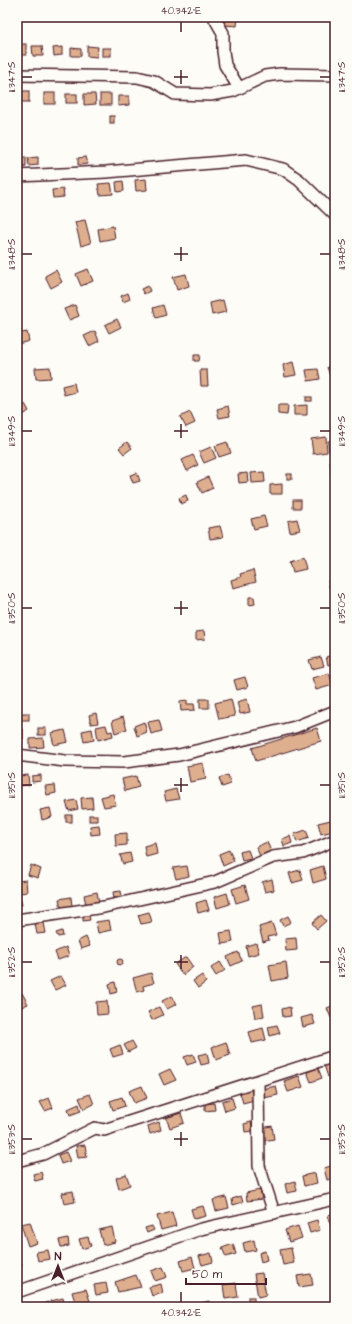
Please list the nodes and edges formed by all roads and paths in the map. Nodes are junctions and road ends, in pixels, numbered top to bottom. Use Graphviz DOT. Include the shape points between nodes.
graph roads {
  1 [pos="214,17"];
  2 [pos="17,75"];
  3 [pos="335,75"];
  4 [pos="239,88"];
  5 [pos="17,176"];
  6 [pos="335,215"];
  7 [pos="335,712"];
  8 [pos="17,755"];
  9 [pos="335,840"];
  10 [pos="17,920"];
  11 [pos="335,1056"];
  12 [pos="258,1082"];
  13 [pos="17,1161"];
  14 [pos="335,1199"];
  15 [pos="274,1213"];
  16 [pos="17,1292"];
  1 -- 4 [label="street" via="223,33 225,64"];
  2 -- 4 [label="street" via="137,77 154,81 170,92 179,94 210,95"];
  3 -- 4 [label="street" via="265,76"];
  5 -- 6 [label="street" via="106,172 246,160 283,169 300,180"];
  7 -- 8 [label="street" via="295,726 179,755 124,762 65,761"];
  9 -- 10 [label="street" via="303,853 273,857 215,882 104,907"];
  11 -- 12 [label="street"];
  12 -- 13 [label="street" via="104,1130 95,1128 43,1154"];
  12 -- 15 [label="street" via="259,1166"];
  14 -- 15 [label="street"];
  15 -- 16 [label="street" via="201,1228"];
}
